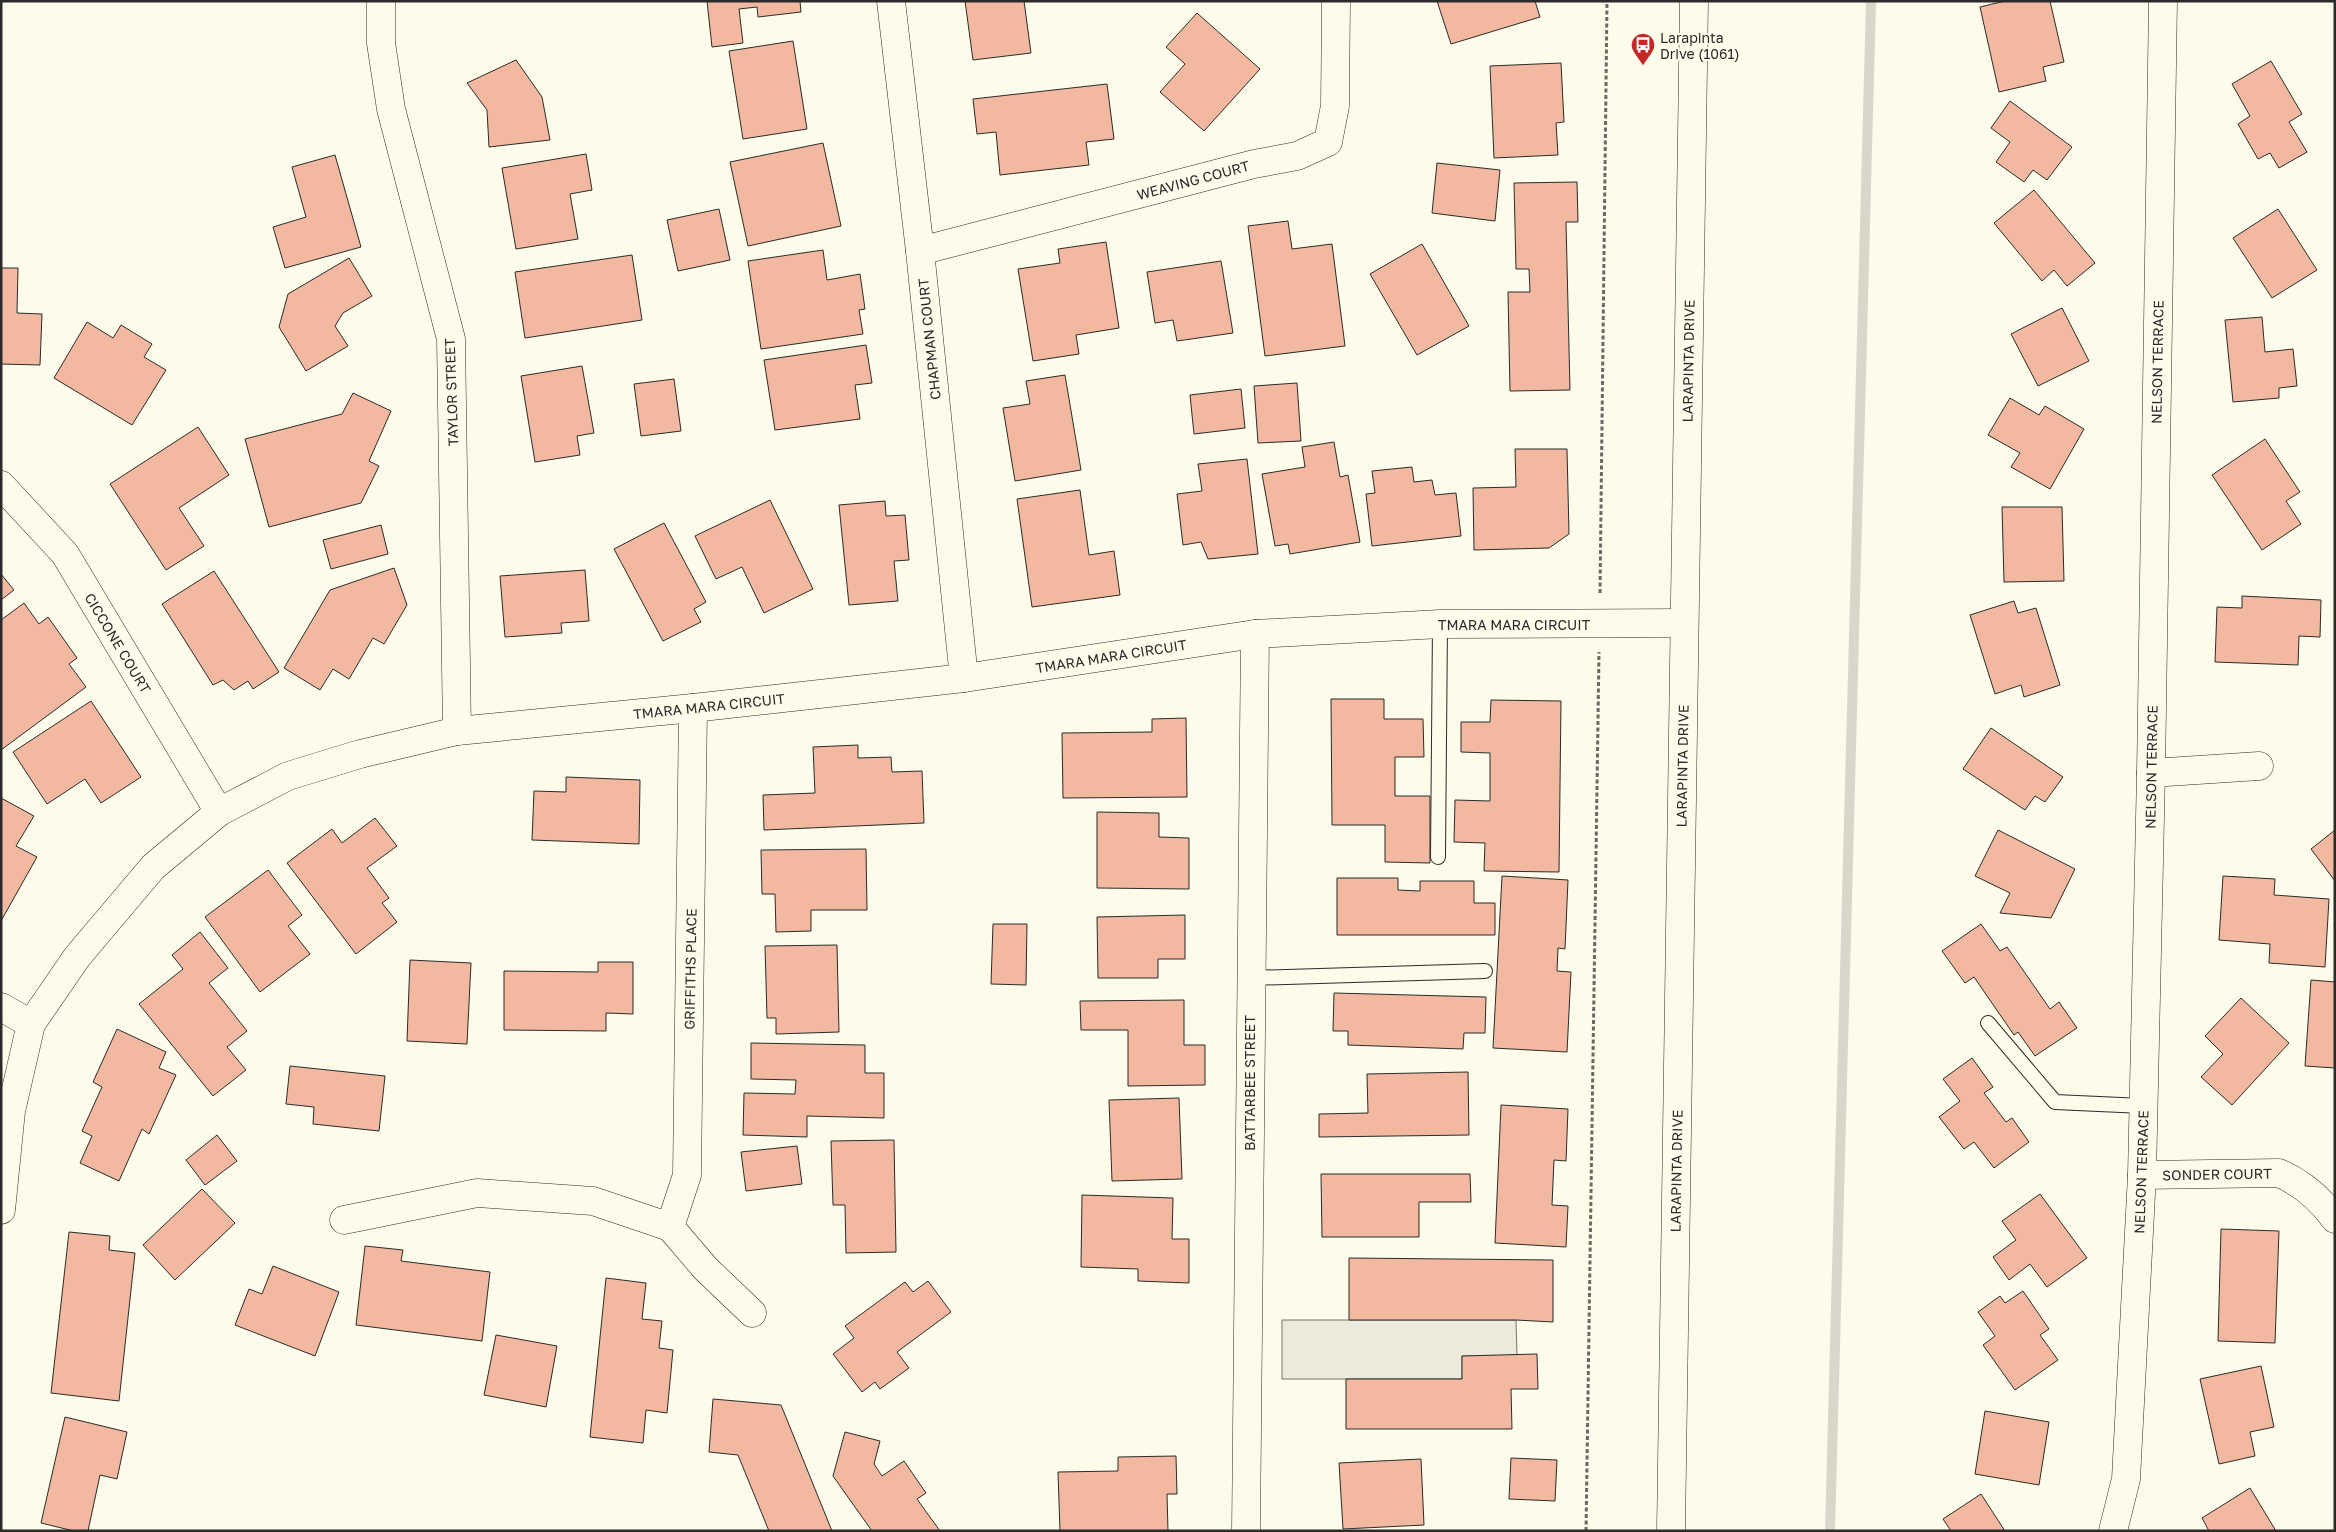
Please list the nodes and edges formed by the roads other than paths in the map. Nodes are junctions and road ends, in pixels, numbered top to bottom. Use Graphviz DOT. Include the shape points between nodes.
graph roads {
  1 [pos="381,1"];
  2 [pos="891,1"];
  3 [pos="1336,1"];
  4 [pos="1694,1"];
  5 [pos="2162,1"];
  6 [pos="920,251"];
  7 [pos="1,485"];
  8 [pos="1684,623"];
  9 [pos="1440,624"];
  10 [pos="1255,634"];
  11 [pos="964,678"];
  12 [pos="693,708"];
  13 [pos="457,731"];
  14 [pos="2259,766"];
  15 [pos="2151,774"];
  16 [pos="219,812"];
  17 [pos="1438,857"];
  18 [pos="1485,971"];
  19 [pos="1250,978"];
  20 [pos="1,1007"];
  21 [pos="1988,1022"];
  22 [pos="31,1024"];
  23 [pos="2143,1106"];
  24 [pos="2142,1175"];
  25 [pos="1,1210"];
  26 [pos="2335,1219"];
  27 [pos="344,1220"];
  28 [pos="670,1227"];
  29 [pos="752,1313"];
  30 [pos="1246,1531"];
  31 [pos="1671,1531"];
  32 [pos="2113,1531"];
  1 -- 13 [label="street, TAYLOR STREET" via="381,43 391,109 451,339"];
  2 -- 6 [label="street, CHAPMAN COURT"];
  3 -- 6 [label="street, WEAVING COURT" via="1335,106 1328,142 1297,156 1254,164"];
  4 -- 8 [label="street, LARAPINTA DRIVE"];
  5 -- 15 [label="street, NELSON TERRACE"];
  6 -- 11 [label="street, CHAPMAN COURT"];
  7 -- 16 [label="street, CICCONE COURT" via="65,554"];
  8 -- 9 [label="street, TMARA MARA CIRCUIT"];
  8 -- 31 [label="street, LARAPINTA DRIVE"];
  9 -- 10 [label="street, TMARA MARA CIRCUIT"];
  9 -- 17 [label="lane"];
  10 -- 11 [label="street, TMARA MARA CIRCUIT"];
  10 -- 19 [label="street, BATTARBEE STREET"];
  11 -- 12 [label="street, TMARA MARA CIRCUIT"];
  12 -- 13 [label="street, TMARA MARA CIRCUIT"];
  12 -- 28 [label="street, GRIFFITHS PLACE" via="687,1175"];
  13 -- 16 [label="street, TMARA MARA CIRCUIT" via="360,754 288,776"];
  14 -- 15 [label="street"];
  15 -- 23 [label="street, NELSON TERRACE"];
  16 -- 22 [label="street, TMARA MARA CIRCUIT" via="153,867 77,957"];
  18 -- 19 [label="lane"];
  19 -- 30 [label="street, BATTARBEE STREET"];
  20 -- 22 [label="street"];
  21 -- 23 [label="lane" via="2055,1102"];
  22 -- 25 [label="street, TMARA MARA CIRCUIT" via="11,1111"];
  23 -- 24 [label="street, NELSON TERRACE"];
  24 -- 26 [label="street, SONDER COURT" via="2279,1173 2299,1182 2323,1203"];
  24 -- 32 [label="street, NELSON TERRACE" via="2126,1479"];
  27 -- 28 [label="street" via="478,1193 592,1201"];
  28 -- 29 [label="street" via="706,1269"];
}
